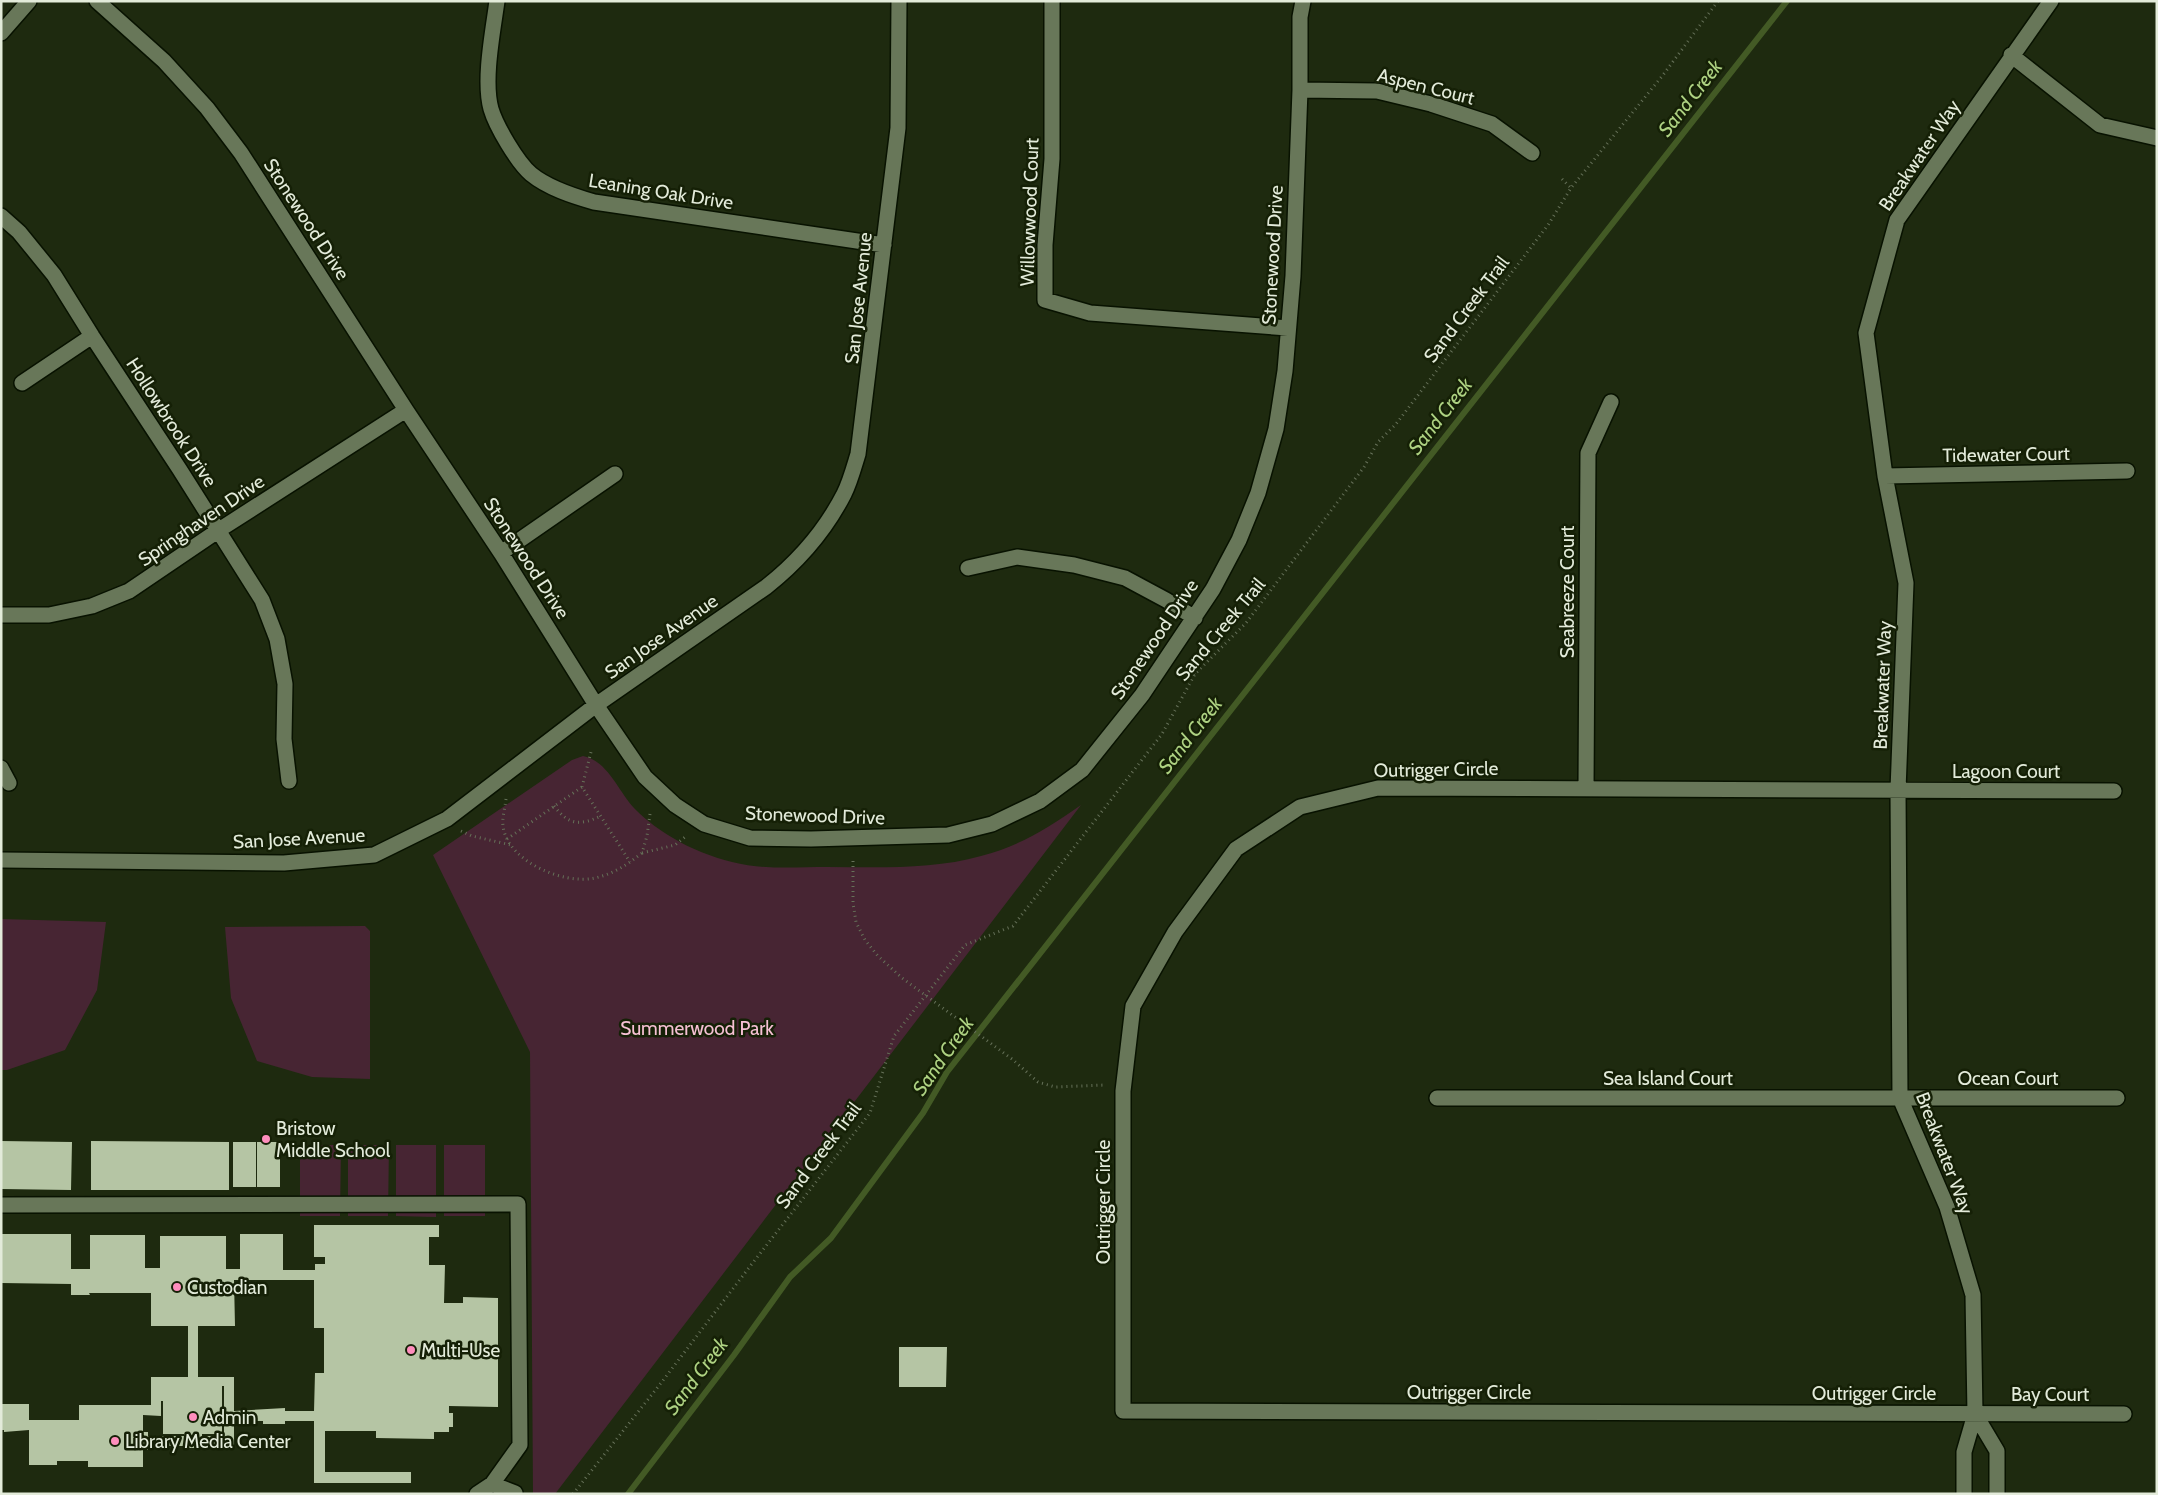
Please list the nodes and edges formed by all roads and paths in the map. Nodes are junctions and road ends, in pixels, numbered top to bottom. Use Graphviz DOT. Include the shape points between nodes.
graph roads {
  1 [pos="29,1"];
  2 [pos="97,1"];
  3 [pos="497,1"];
  4 [pos="899,1"];
  5 [pos="1052,1"];
  6 [pos="1303,1"];
  7 [pos="1718,1"];
  8 [pos="2051,1"];
  9 [pos="1,33"];
  10 [pos="2011,55"];
  11 [pos="1300,90"];
  12 [pos="2157,138"];
  13 [pos="1532,153"];
  14 [pos="1562,179"];
  15 [pos="1572,188"];
  16 [pos="1,216"];
  17 [pos="884,244"];
  18 [pos="1288,328"];
  19 [pos="92,336"];
  20 [pos="22,383"];
  21 [pos="1611,402"];
  22 [pos="406,410"];
  23 [pos="2127,471"];
  24 [pos="615,474"];
  25 [pos="1885,476"];
  26 [pos="219,530"];
  27 [pos="501,553"];
  28 [pos="968,568"];
  29 [pos="1,615"];
  30 [pos="1196,618"];
  31 [pos="1186,668"];
  32 [pos="1195,674"];
  33 [pos="596,704"];
  34 [pos="591,752"];
  35 [pos="1,768"];
  36 [pos="289,781"];
  37 [pos="9,783"];
  38 [pos="582,787"];
  39 [pos="1586,788"];
  40 [pos="1898,790"];
  41 [pos="2114,791"];
  42 [pos="506,799"];
  43 [pos="554,806"];
  44 [pos="650,814"];
  45 [pos="601,816"];
  46 [pos="460,830"];
  47 [pos="686,837"];
  48 [pos="507,839"];
  49 [pos="511,845"];
  50 [pos="642,853"];
  51 [pos="1,860"];
  52 [pos="852,861"];
  53 [pos="630,862"];
  54 [pos="926,995"];
  55 [pos="1124,1084"];
  56 [pos="1437,1098"];
  57 [pos="1900,1098"];
  58 [pos="2117,1098"];
  59 [pos="1,1205"];
  60 [pos="1975,1414"];
  61 [pos="2124,1414"];
  62 [pos="492,1484"];
  63 [pos="514,1493"];
  64 [pos="477,1494"];
  65 [pos="573,1494"];
  66 [pos="1964,1494"];
  67 [pos="1997,1494"];
  1 -- 9 [label="street"];
  2 -- 22 [label="street, Stonewood Drive" via="164,61 207,108 241,153"];
  3 -- 17 [label="street, Leaning Oak Drive" via="488,72 491,108 506,142 531,174 567,194 594,202"];
  4 -- 17 [label="street, San Jose Avenue" via="898,128"];
  5 -- 18 [label="street, Willowwood Court" via="1052,160 1045,245 1046,300 1090,312"];
  6 -- 11 [label="street, Stonewood Drive"];
  7 -- 15 [label="path, Sand Creek Trail"];
  8 -- 10 [label="street, Breakwater Way"];
  10 -- 12 [label="street" via="2100,126"];
  10 -- 25 [label="street, Breakwater Way" via="1897,220 1866,333"];
  11 -- 13 [label="street, Aspen Court" via="1377,91 1430,104 1492,124"];
  11 -- 18 [label="street, Stonewood Drive"];
  14 -- 15 [label="path"];
  15 -- 32 [label="path, Sand Creek Trail" via="1548,225 1396,424 1378,442 1364,467 1246,623"];
  16 -- 19 [label="street, Hollowbrook Drive" via="19,232 54,275"];
  17 -- 33 [label="street, San Jose Avenue" via="858,454 845,493 821,532 791,568"];
  18 -- 30 [label="street, Stonewood Drive" via="1286,371 1276,429 1258,493 1239,540"];
  19 -- 20 [label="street"];
  19 -- 26 [label="street, Hollowbrook Drive"];
  21 -- 39 [label="street, Seabreeze Court" via="1588,453"];
  22 -- 26 [label="street, Springhaven Drive"];
  22 -- 27 [label="street, Stonewood Drive"];
  23 -- 25 [label="street, Tidewater Court"];
  24 -- 27 [label="street"];
  25 -- 40 [label="street, Breakwater Way" via="1906,583"];
  26 -- 29 [label="street, Springhaven Drive" via="129,591 92,606 49,615"];
  26 -- 36 [label="street, Hollowbrook Drive" via="262,600 277,639 285,684 284,739"];
  27 -- 33 [label="street, Stonewood Drive"];
  28 -- 30 [label="street" via="1017,557 1074,565 1125,578"];
  30 -- 33 [label="street, Stonewood Drive" via="1142,695 1082,770 1040,801 1000,821 948,835 750,838 704,824 675,805 645,778"];
  31 -- 32 [label="path"];
  32 -- 54 [label="path, Sand Creek Trail" via="1162,734 1013,926 965,945"];
  33 -- 51 [label="street, San Jose Avenue" via="447,819 374,855 284,862"];
  34 -- 38 [label="path"];
  35 -- 37 [label="street"];
  38 -- 43 [label="path"];
  38 -- 45 [label="path"];
  39 -- 40 [label="street, Outrigger Circle"];
  39 -- 55 [label="street, Outrigger Circle" via="1378,788 1300,807 1236,849 1175,932 1133,1006"];
  40 -- 41 [label="street, Lagoon Court"];
  40 -- 57 [label="street, Breakwater Way"];
  42 -- 48 [label="path" via="503,825"];
  43 -- 45 [label="path" via="563,818 575,823"];
  43 -- 48 [label="path"];
  44 -- 50 [label="path"];
  45 -- 53 [label="path"];
  46 -- 49 [label="path"];
  47 -- 50 [label="path" via="675,845"];
  48 -- 49 [label="path"];
  49 -- 53 [label="path" via="544,871 577,879 593,879"];
  50 -- 53 [label="path"];
  52 -- 54 [label="path" via="852,904 865,940 896,973"];
  54 -- 55 [label="path" via="1038,1082 1054,1087"];
  54 -- 65 [label="path, Sand Creek Trail" via="894,1036 870,1113"];
  55 -- 60 [label="street, Outrigger Circle" via="1123,1412"];
  56 -- 57 [label="street, Sea Island Court"];
  57 -- 58 [label="street, Ocean Court"];
  57 -- 60 [label="street, Breakwater Way" via="1947,1207 1973,1295"];
  59 -- 62 [label="street" via="518,1204 520,1446"];
  60 -- 61 [label="street, Bay Court"];
  60 -- 66 [label="street, Breakwater Way" via="1964,1452"];
  60 -- 67 [label="street, Breakwater Way" via="1997,1451"];
  62 -- 63 [label="street"];
  62 -- 64 [label="street"];
}
